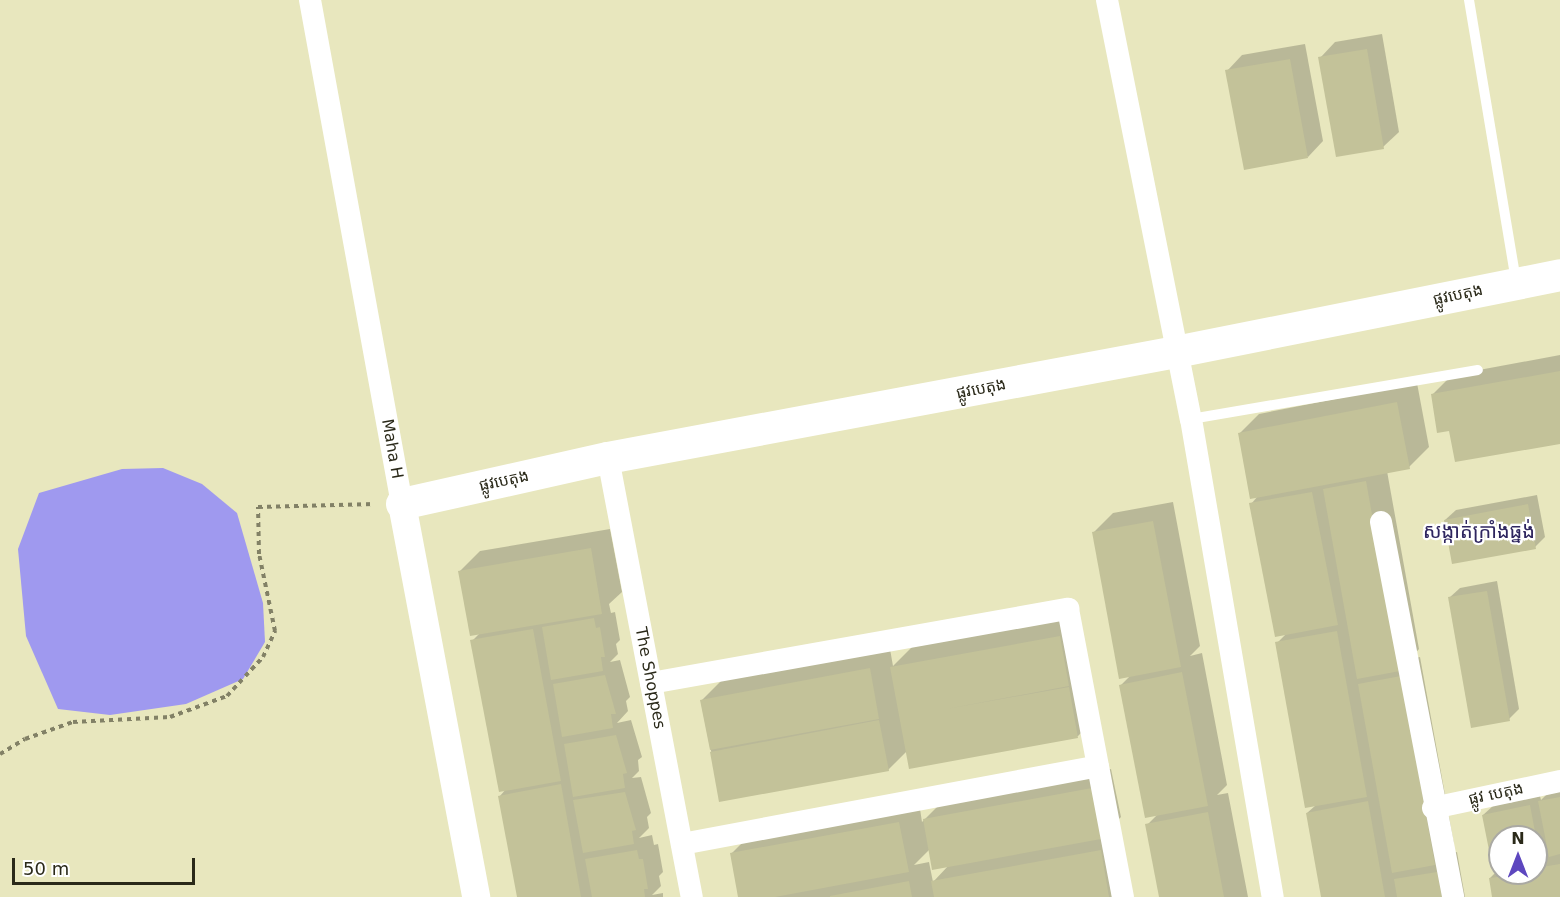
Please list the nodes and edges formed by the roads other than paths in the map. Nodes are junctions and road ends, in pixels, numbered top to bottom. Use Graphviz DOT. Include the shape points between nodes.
graph roads {
  1 [pos="310,0"];
  2 [pos="1107,0"];
  3 [pos="1469,0"];
  4 [pos="1560,275"];
  5 [pos="1516,283"];
  6 [pos="1176,352"];
  7 [pos="1478,370"];
  8 [pos="1191,419"];
  9 [pos="608,458"];
  10 [pos="402,504"];
  11 [pos="1381,522"];
  12 [pos="651,683"];
  13 [pos="1098,766"];
  14 [pos="1560,781"];
  15 [pos="1433,808"];
  16 [pos="682,844"];
  17 [pos="476,897"];
  18 [pos="692,897"];
  19 [pos="1123,897"];
  20 [pos="1273,897"];
  21 [pos="1452,897"];
  1 -- 10 [label="street, Maha H"];
  2 -- 6 [label="street"];
  3 -- 5 [label="lane"];
  4 -- 5 [label="main road, ផ្លូវបេតុង"];
  5 -- 6 [label="main road, ផ្លូវបេតុង"];
  6 -- 8 [label="street"];
  6 -- 9 [label="main road, ផ្លូវបេតុង"];
  7 -- 8 [label="lane"];
  8 -- 20 [label="street"];
  9 -- 10 [label="main road, ផ្លូវបេតុង"];
  9 -- 12 [label="street, The Shoppes"];
  10 -- 17 [label="street, Maha H"];
  11 -- 15 [label="street"];
  12 -- 13 [label="street" via="1068,609"];
  12 -- 16 [label="street, The Shoppes"];
  13 -- 16 [label="street"];
  13 -- 19 [label="street"];
  14 -- 15 [label="street, ផ្លូវ បេតុង"];
  15 -- 21 [label="street"];
  16 -- 18 [label="street, The Shoppes"];
}
